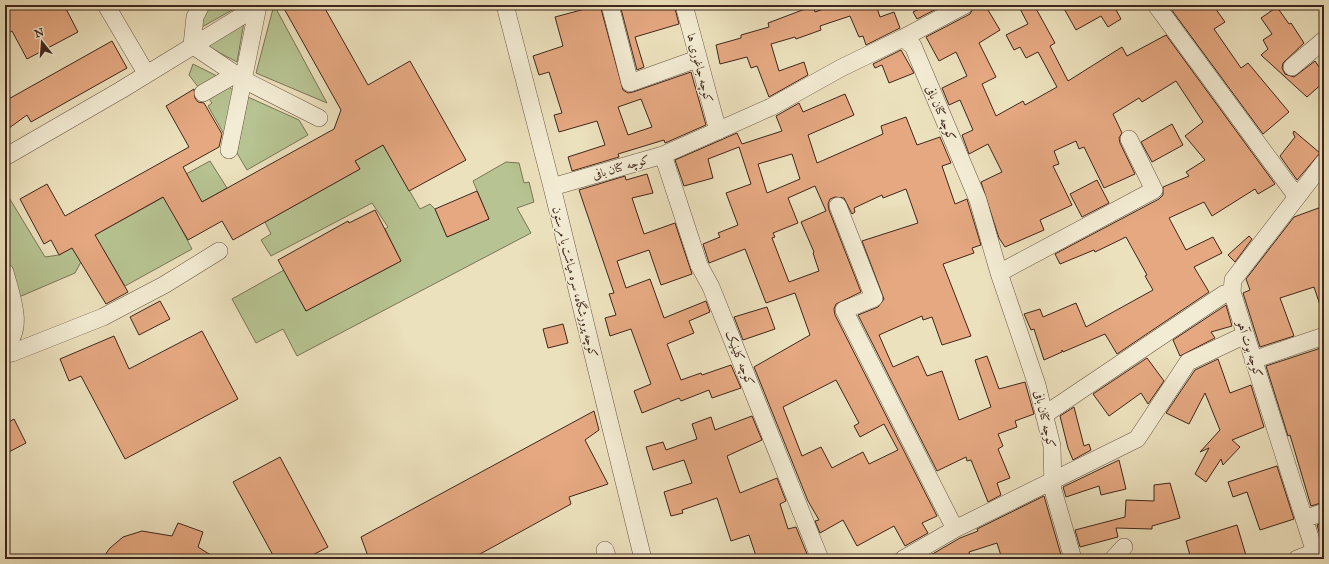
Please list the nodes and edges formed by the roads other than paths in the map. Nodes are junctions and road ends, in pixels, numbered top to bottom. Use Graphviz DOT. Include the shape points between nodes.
graph roads {
  1 [pos="106,5"];
  2 [pos="201,5"];
  3 [pos="505,5"];
  4 [pos="610,5"];
  5 [pos="684,5"];
  6 [pos="964,5"];
  7 [pos="1156,5"];
  8 [pos="903,38"];
  9 [pos="1324,40"];
  10 [pos="192,45"];
  11 [pos="697,59"];
  12 [pos="1292,67"];
  13 [pos="146,73"];
  14 [pos="240,77"];
  15 [pos="203,93"];
  16 [pos="319,118"];
  17 [pos="718,131"];
  18 [pos="1129,139"];
  19 [pos="229,150"];
  20 [pos="663,155"];
  21 [pos="5,157"];
  22 [pos="1324,162"];
  23 [pos="552,187"];
  24 [pos="1297,197"];
  25 [pos="838,206"];
  26 [pos="219,251"];
  27 [pos="5,272"];
  28 [pos="999,273"];
  29 [pos="1232,292"];
  30 [pos="1245,335"];
  31 [pos="1324,336"];
  32 [pos="5,347"];
  33 [pos="5,354"];
  34 [pos="1253,360"];
  35 [pos="1044,415"];
  36 [pos="1052,483"];
  37 [pos="1324,512"];
  38 [pos="1304,519"];
  39 [pos="955,529"];
  40 [pos="1316,556"];
  41 [pos="643,559"];
  42 [pos="820,559"];
  43 [pos="903,559"];
  44 [pos="1073,559"];
  45 [pos="1296,559"];
  1 -- 13 [label="street"];
  2 -- 10 [label="street" via="195,17"];
  3 -- 23 [label="street, کوچه پرورشگاه، سره میاشت یا مرستون"];
  4 -- 11 [label="street" via="630,83"];
  5 -- 11 [label="street, کوچه جاغوری ها"];
  6 -- 8 [label="street"];
  7 -- 24 [label="street"];
  8 -- 17 [label="street, کوچه کتان بافی" via="841,68 771,107"];
  8 -- 28 [label="street, کوچه کتان بافی" via="913,46 978,200"];
  9 -- 12 [label="street"];
  10 -- 13 [label="street"];
  10 -- 14 [label="street"];
  10 -- 14 [label="street" via="258,6"];
  11 -- 17 [label="street, کوچه جاغوری ها"];
  13 -- 21 [label="street"];
  14 -- 15 [label="street"];
  14 -- 16 [label="street"];
  14 -- 19 [label="street"];
  17 -- 20 [label="street, کوچه کتان بافی"];
  18 -- 28 [label="street" via="1154,190"];
  20 -- 23 [label="street, کوچه کتان بافی"];
  20 -- 42 [label="street, کوچه کلینیک" via="699,265 711,287"];
  22 -- 24 [label="street"];
  23 -- 41 [label="street, کوچه پرورشگاه، سره میاشت یا مرستون"];
  24 -- 29 [label="street" via="1233,280"];
  25 -- 39 [label="street" via="874,298 844,310"];
  26 -- 33 [label="street" via="164,285 103,317"];
  27 -- 32 [label="street" via="17,322 11,341"];
  28 -- 35 [label="street, کوچه کتان بافی" via="1037,385"];
  29 -- 30 [label="street, کوچه بوت آهو"];
  29 -- 35 [label="street" via="1224,294"];
  30 -- 34 [label="street, کوچه بوت آهو"];
  30 -- 36 [label="street" via="1188,362 1136,439"];
  31 -- 34 [label="street"];
  34 -- 38 [label="street, کوچه بوت آهو"];
  35 -- 36 [label="street, کوچه کتان بافی" via="1052,446"];
  36 -- 39 [label="street"];
  36 -- 44 [label="street, کوچه کتان بافی"];
  37 -- 38 [label="street"];
  38 -- 40 [label="street, کوچه بوت آهو"];
  39 -- 43 [label="street"];
  40 -- 45 [label="street"];
}
